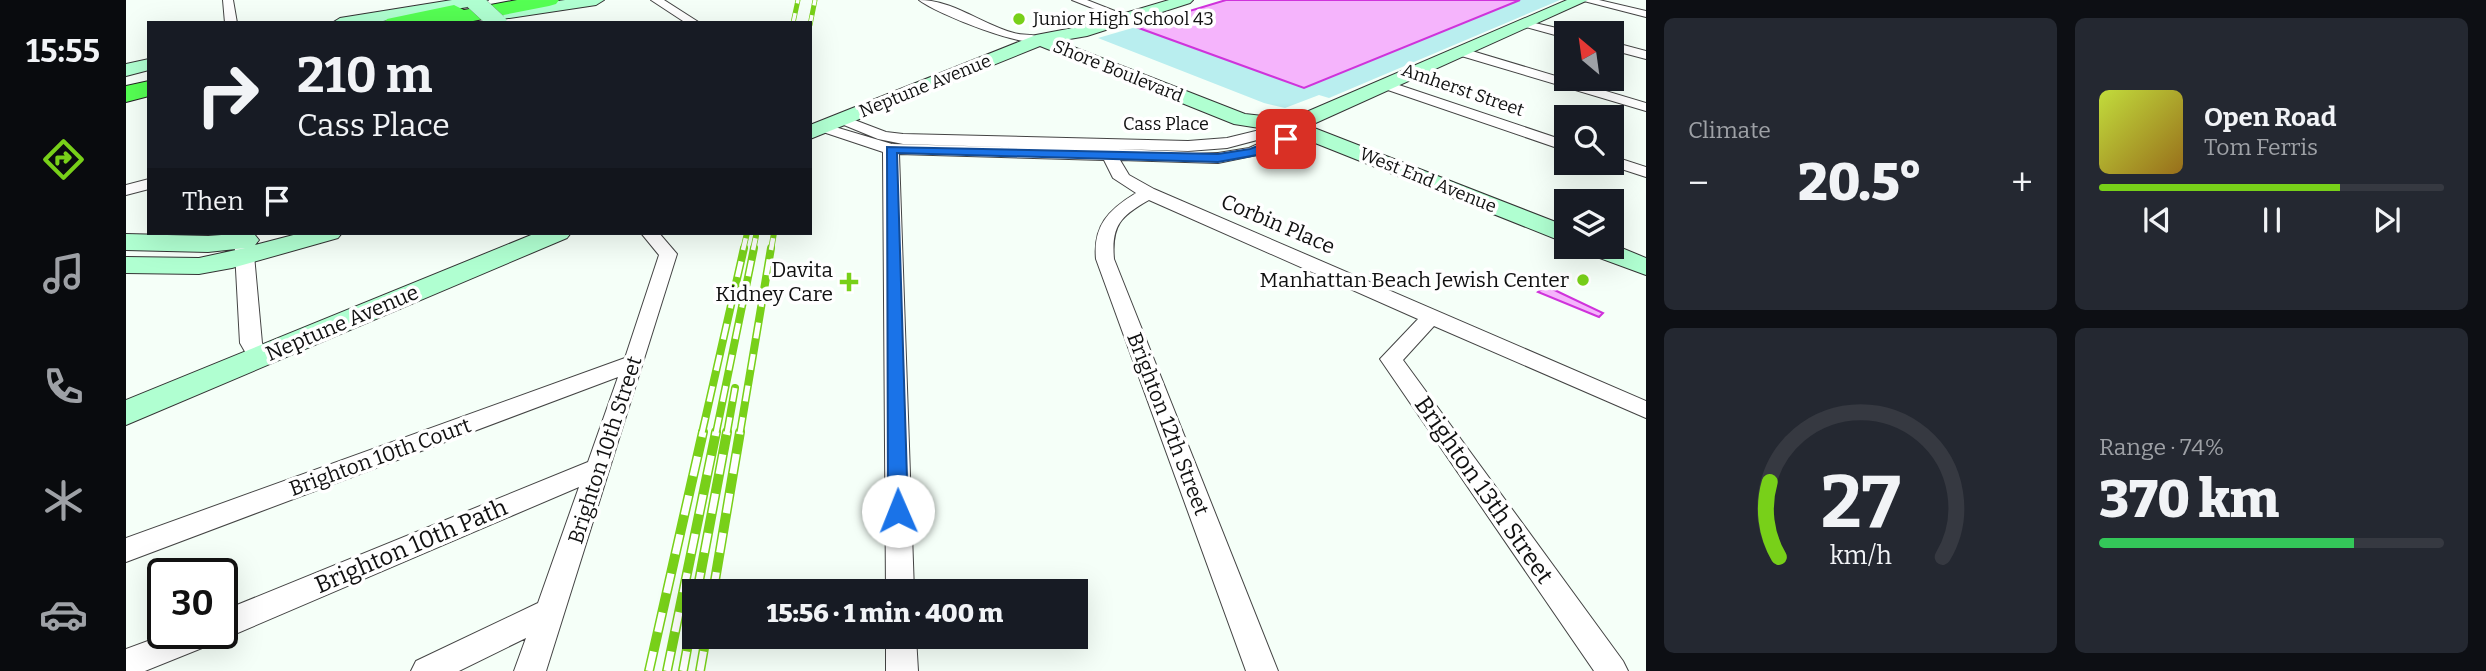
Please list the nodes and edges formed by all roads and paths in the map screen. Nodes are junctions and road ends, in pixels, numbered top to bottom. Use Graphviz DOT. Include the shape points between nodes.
graph roads {
  1 [pos="228,0"];
  2 [pos="461,0"];
  3 [pos="472,0"];
  4 [pos="480,0"];
  5 [pos="549,0"];
  6 [pos="596,0"];
  7 [pos="611,0"];
  8 [pos="656,0"];
  9 [pos="924,0"];
  10 [pos="1077,0"];
  11 [pos="1160,0"];
  12 [pos="1185,0"];
  13 [pos="1583,0"];
  14 [pos="436,1"];
  15 [pos="1114,13"];
  16 [pos="518,14"];
  17 [pos="1646,14"];
  18 [pos="230,21"];
  19 [pos="341,21"];
  20 [pos="352,21"];
  21 [pos="422,21"];
  22 [pos="439,21"];
  23 [pos="473,21"];
  24 [pos="481,21"];
  25 [pos="496,21"];
  26 [pos="691,21"];
  27 [pos="1526,24"];
  28 [pos="1554,31"];
  29 [pos="1048,37"];
  30 [pos="1624,49"];
  31 [pos="1462,52"];
  32 [pos="1646,55"];
  33 [pos="147,58"];
  34 [pos="126,62"];
  35 [pos="147,65"];
  36 [pos="126,70"];
  37 [pos="147,75"];
  38 [pos="126,80"];
  39 [pos="1387,85"];
  40 [pos="126,88"];
  41 [pos="147,90"];
  42 [pos="147,91"];
  43 [pos="126,97"];
  44 [pos="1646,107"];
  45 [pos="826,127"];
  46 [pos="1289,127"];
  47 [pos="1554,142"];
  48 [pos="891,149"];
  49 [pos="1108,149"];
  50 [pos="1624,165"];
  51 [pos="1646,173"];
  52 [pos="147,185"];
  53 [pos="126,190"];
  54 [pos="1148,192"];
  55 [pos="1554,230"];
  56 [pos="265,235"];
  57 [pos="313,235"];
  58 [pos="553,235"];
  59 [pos="652,235"];
  60 [pos="126,242"];
  61 [pos="243,244"];
  62 [pos="1624,258"];
  63 [pos="126,265"];
  64 [pos="1646,267"];
  65 [pos="1433,315"];
  66 [pos="259,357"];
  67 [pos="634,363"];
  68 [pos="1646,411"];
  69 [pos="126,413"];
  70 [pos="599,468"];
  71 [pos="126,550"];
  72 [pos="900,579"];
  73 [pos="550,612"];
  74 [pos="238,618"];
  75 [pos="164,649"];
  76 [pos="901,649"];
  77 [pos="126,664"];
  78 [pos="427,671"];
  79 [pos="530,671"];
  80 [pos="902,671"];
  81 [pos="1262,671"];
  82 [pos="1612,671"];
  1 -- 18 [label="street"];
  2 -- 24 [label="main road"];
  3 -- 25 [label="main road, bridge"];
  4 -- 20 [label="main road"];
  5 -- 22 [label="highway"];
  6 -- 23 [label="main road"];
  7 -- 16 [label="main road"];
  8 -- 26 [label="street"];
  9 -- 29 [label="street" via="1010,36"];
  10 -- 15 [label="street"];
  11 -- 15 [label="main road"];
  12 -- 29 [label="main road" via="1081,32"];
  13 -- 17 [label="street"];
  13 -- 27 [label="main road"];
  14 -- 19 [label="main road"];
  15 -- 29 [label="main road" via="1068,26"];
  16 -- 21 [label="highway"];
  27 -- 28 [label="street"];
  27 -- 31 [label="main road"];
  29 -- 45 [label="main road, Neptune Avenue"];
  29 -- 46 [label="main road, Shore Boulevard" via="1241,120"];
  30 -- 32 [label="street"];
  31 -- 39 [label="main road"];
  31 -- 44 [label="street"];
  33 -- 34 [label="main road"];
  35 -- 36 [label="main road"];
  37 -- 38 [label="highway"];
  39 -- 46 [label="main road"];
  39 -- 47 [label="street, Amherst Street"];
  40 -- 41 [label="highway"];
  42 -- 43 [label="highway"];
  45 -- 48 [label="street, Cass Place"];
  45 -- 49 [label="street, Cass Place" via="902,139"];
  46 -- 49 [label="street, Cass Place" via="1286,139 1218,158"];
  46 -- 55 [label="main road, West End Avenue"];
  48 -- 49 [label="street, Cass Place"];
  48 -- 72 [label="street"];
  49 -- 54 [label="street, Corbin Place" via="1113,170 1122,180"];
  50 -- 51 [label="street"];
  52 -- 53 [label="street"];
  54 -- 65 [label="street, Corbin Place"];
  54 -- 81 [label="street, Brighton 12th Street" via="1112,218 1102,244 1105,259"];
  56 -- 61 [label="main road"];
  57 -- 61 [label="main road"];
  58 -- 66 [label="main road, Neptune Avenue"];
  59 -- 67 [label="street, Brighton 10th Street" via="668,254"];
  60 -- 61 [label="main road"];
  61 -- 63 [label="main road" via="199,266"];
  61 -- 66 [label="street" via="251,343"];
  62 -- 64 [label="main road"];
  65 -- 68 [label="street, Corbin Place"];
  65 -- 82 [label="street, Brighton 13th Street" via="1391,359"];
  66 -- 69 [label="main road, Neptune Avenue"];
  67 -- 70 [label="street, Brighton 10th Street"];
  67 -- 71 [label="street, Brighton 10th Court"];
  70 -- 73 [label="street, Brighton 10th Street"];
  70 -- 74 [label="street, Brighton 10th Path"];
  73 -- 78 [label="street"];
  73 -- 79 [label="street, Brighton 10th Street"];
  75 -- 77 [label="street"];
  76 -- 80 [label="street"];
}
